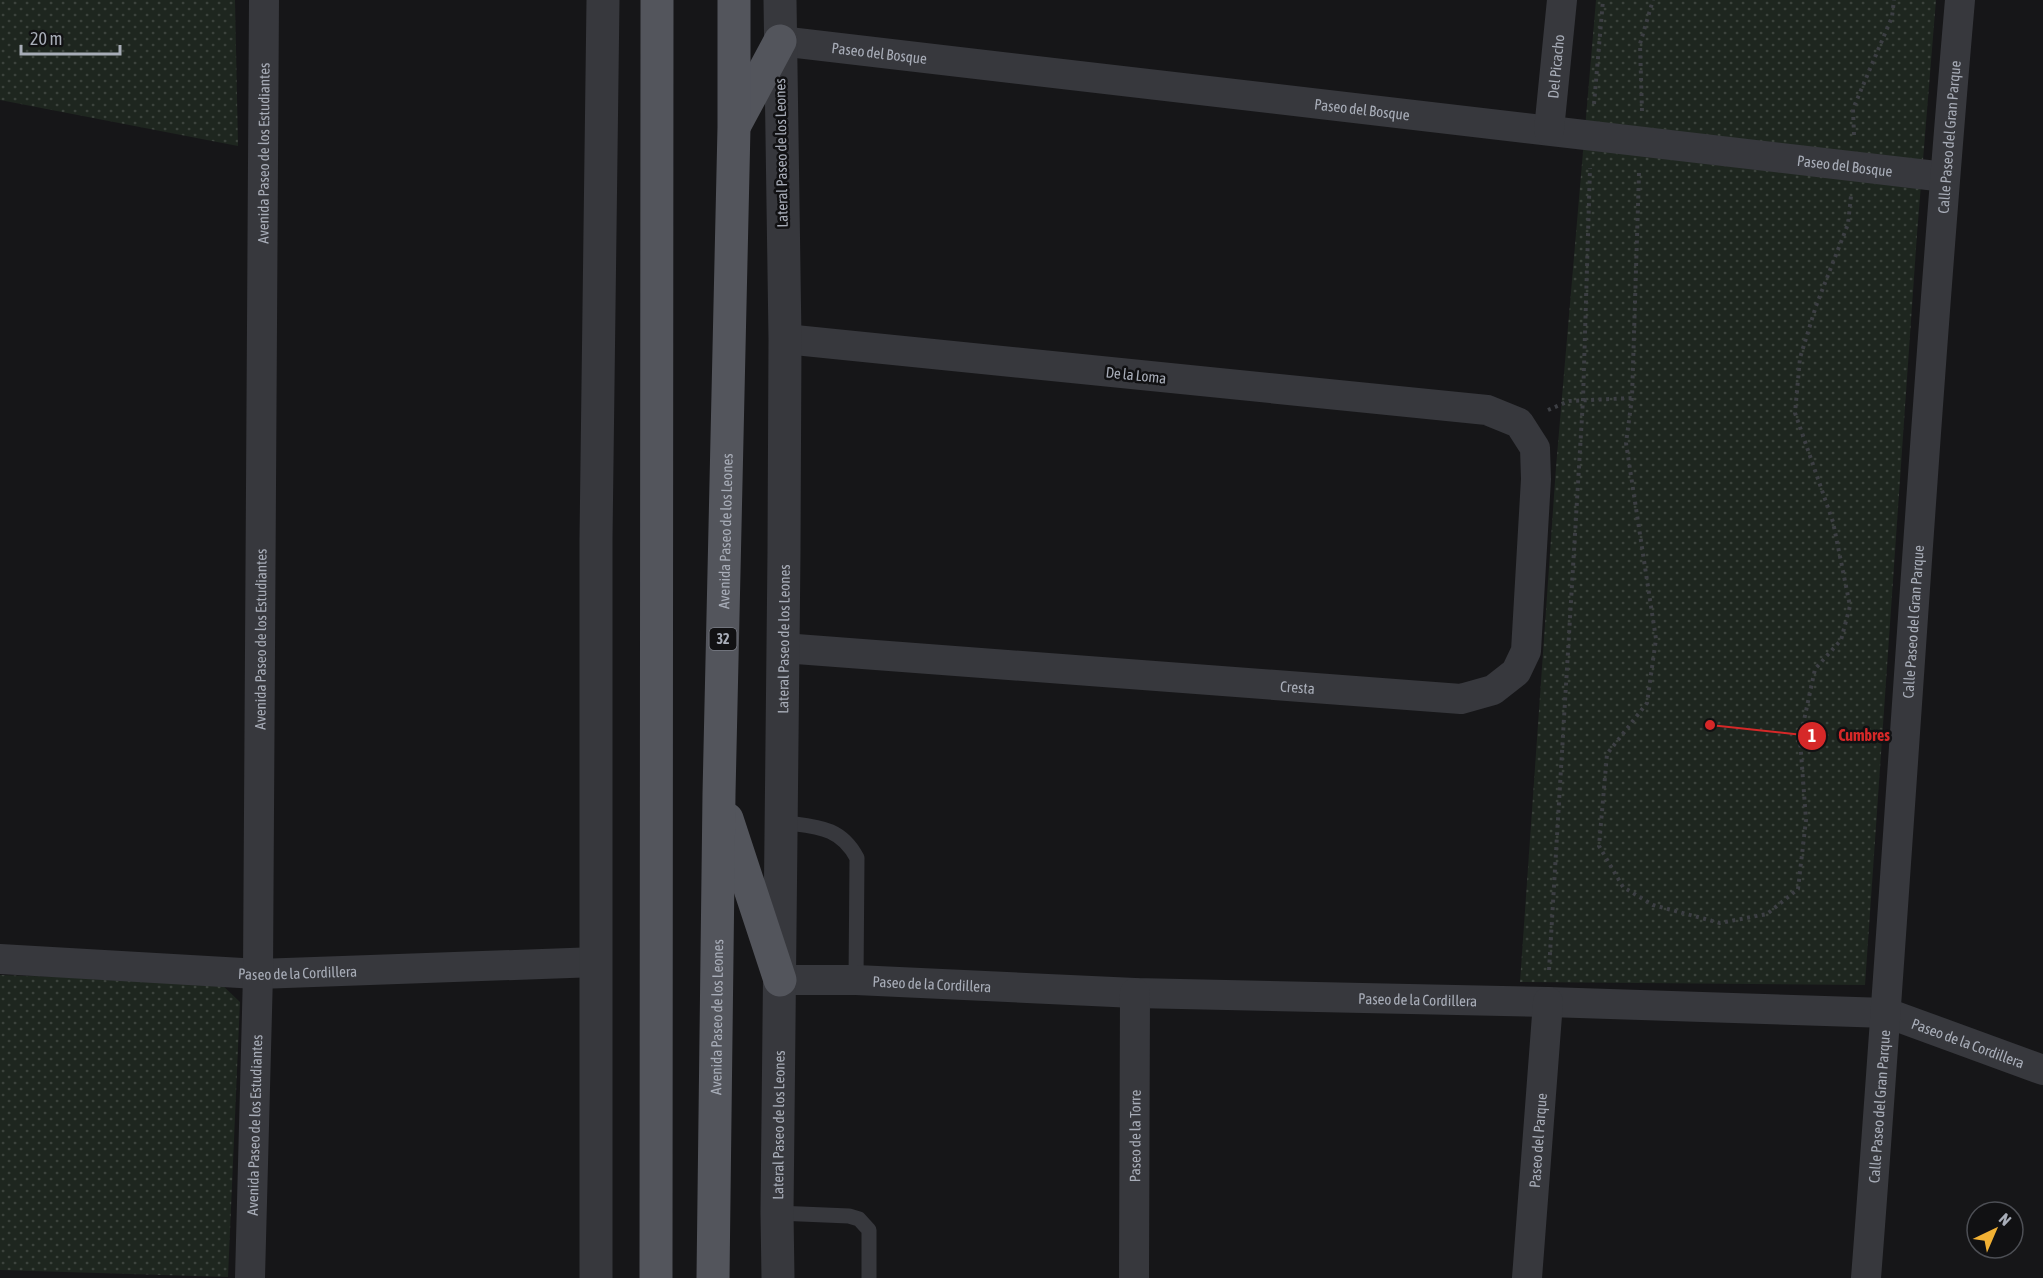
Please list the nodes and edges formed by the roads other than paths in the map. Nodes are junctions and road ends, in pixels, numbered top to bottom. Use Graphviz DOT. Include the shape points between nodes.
graph roads {
  1 [pos="264,0"];
  2 [pos="603,0"];
  3 [pos="657,0"];
  4 [pos="734,0"];
  5 [pos="780,0"];
  6 [pos="1562,0"];
  7 [pos="1960,0"];
  8 [pos="780,41"];
  9 [pos="734,127"];
  10 [pos="1549,130"];
  11 [pos="1944,177"];
  12 [pos="785,339"];
  13 [pos="1519,423"];
  14 [pos="783,648"];
  15 [pos="719,794"];
  16 [pos="781,822"];
  17 [pos="0,959"];
  18 [pos="597,962"];
  19 [pos="258,974"];
  20 [pos="780,980"];
  21 [pos="856,980"];
  22 [pos="1135,993"];
  23 [pos="1548,1002"];
  24 [pos="1887,1013"];
  25 [pos="2043,1070"];
  26 [pos="777,1213"];
  27 [pos="250,1278"];
  28 [pos="596,1278"];
  29 [pos="656,1278"];
  30 [pos="713,1278"];
  31 [pos="778,1278"];
  32 [pos="869,1278"];
  33 [pos="1134,1278"];
  34 [pos="1527,1278"];
  35 [pos="1866,1278"];
  1 -- 19 [label="street, Avenida Paseo de los Estudiantes"];
  2 -- 18 [label="street" via="596,539"];
  3 -- 29 [label="main road"];
  4 -- 9 [label="main road, Avenida Paseo de los Leones / 32"];
  5 -- 8 [label="street, Lateral Paseo de los Leones"];
  6 -- 10 [label="street, Del Picacho"];
  7 -- 11 [label="street, Calle Paseo del Gran Parque"];
  8 -- 9 [label="main road"];
  8 -- 10 [label="street, Paseo del Bosque"];
  8 -- 12 [label="street, Lateral Paseo de los Leones"];
  9 -- 15 [label="main road, Avenida Paseo de los Leones / 32"];
  10 -- 11 [label="street, Paseo del Bosque"];
  11 -- 24 [label="street, Calle Paseo del Gran Parque"];
  12 -- 13 [label="street, De la Loma" via="1487,410"];
  12 -- 14 [label="street, Lateral Paseo de los Leones"];
  13 -- 14 [label="street, Cresta" via="1535,448 1536,479 1526,651 1516,672 1493,690 1461,699"];
  14 -- 16 [label="street, Lateral Paseo de los Leones"];
  15 -- 20 [label="main road"];
  15 -- 30 [label="main road, Avenida Paseo de los Leones / 32"];
  16 -- 20 [label="street, Lateral Paseo de los Leones"];
  16 -- 21 [label="lane" via="821,828 837,835 850,845 857,858"];
  17 -- 19 [label="street, Paseo de la Cordillera"];
  18 -- 19 [label="street, Paseo de la Cordillera"];
  18 -- 28 [label="street"];
  19 -- 27 [label="street, Avenida Paseo de los Estudiantes"];
  20 -- 21 [label="street, Paseo de la Cordillera"];
  20 -- 26 [label="street, Lateral Paseo de los Leones"];
  21 -- 22 [label="street, Paseo de la Cordillera"];
  22 -- 23 [label="street, Paseo de la Cordillera"];
  22 -- 33 [label="street, Paseo de la Torre"];
  23 -- 24 [label="street, Paseo de la Cordillera"];
  23 -- 34 [label="street, Paseo del Parque"];
  24 -- 25 [label="street, Paseo de la Cordillera"];
  24 -- 35 [label="street, Calle Paseo del Gran Parque"];
  26 -- 31 [label="street, Lateral Paseo de los Leones"];
  26 -- 32 [label="lane" via="860,1219 869,1230"];
}
